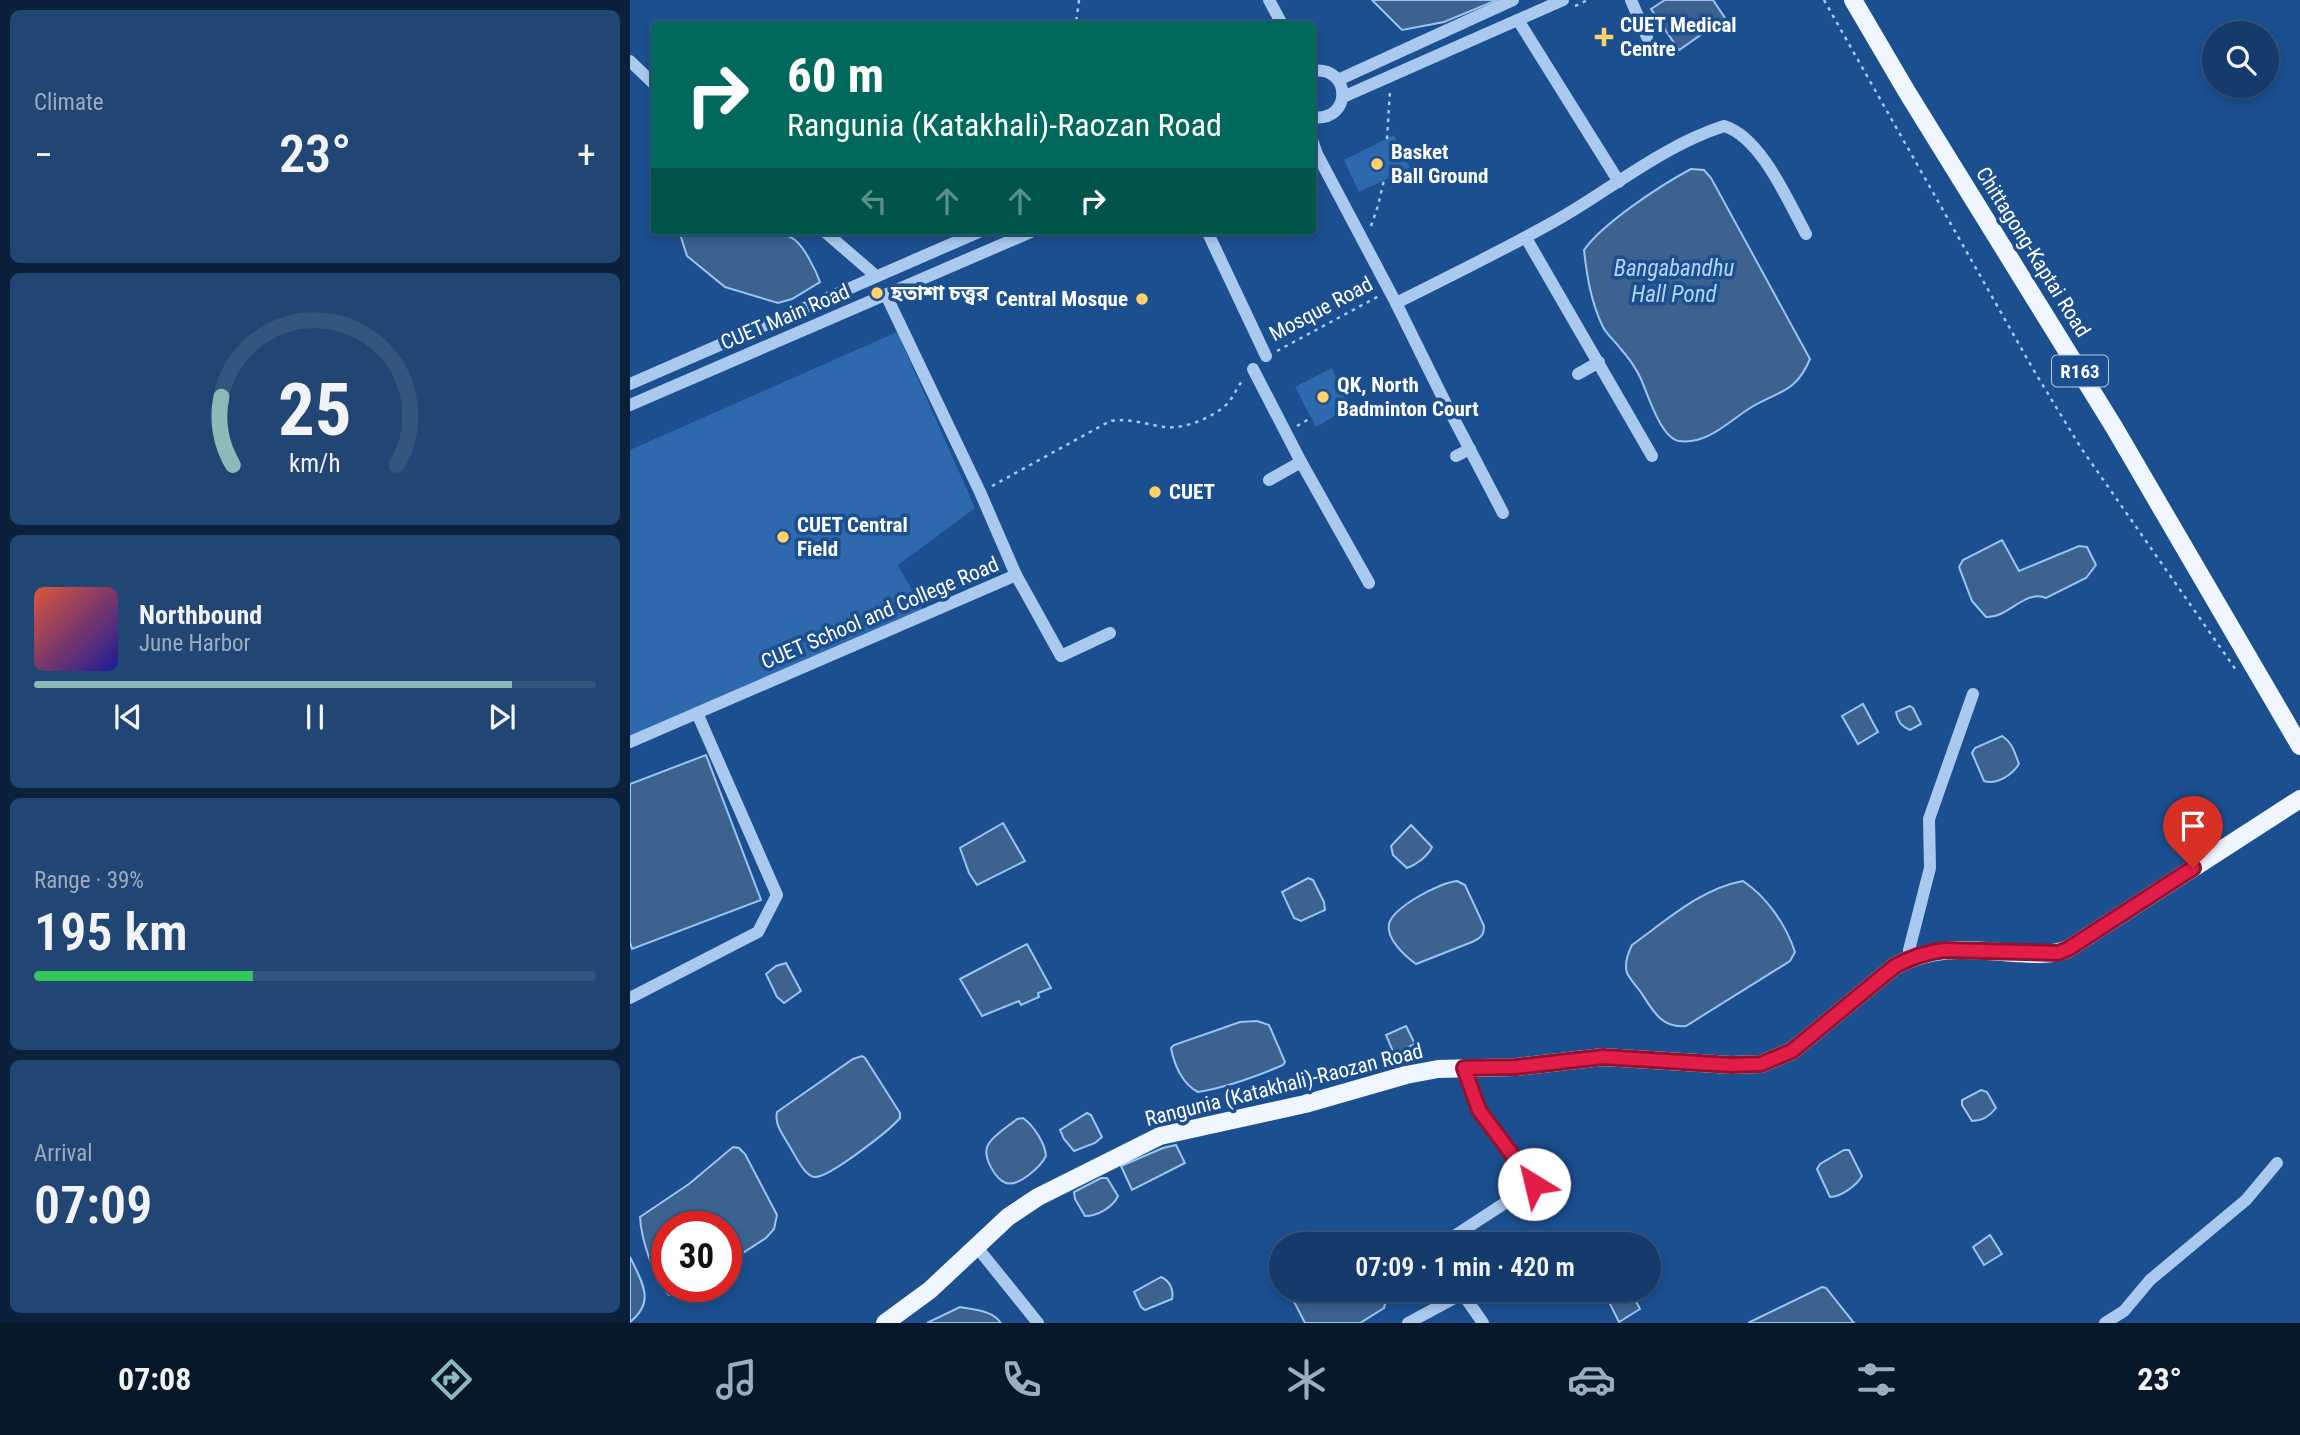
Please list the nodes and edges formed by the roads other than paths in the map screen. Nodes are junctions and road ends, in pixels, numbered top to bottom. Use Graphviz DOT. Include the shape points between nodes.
graph roads {
  1 [pos="1269,0"];
  2 [pos="1513,0"];
  3 [pos="1563,0"];
  4 [pos="1631,0"];
  5 [pos="1853,0"];
  6 [pos="1518,20"];
  7 [pos="1280,21"];
  8 [pos="1647,37"];
  9 [pos="630,61"];
  10 [pos="1316,71"];
  11 [pos="1338,80"];
  12 [pos="651,81"];
  13 [pos="1343,97"];
  14 [pos="1316,117"];
  15 [pos="1316,151"];
  16 [pos="1624,179"];
  17 [pos="1806,234"];
  18 [pos="829,235"];
  19 [pos="972,235"];
  20 [pos="1024,235"];
  21 [pos="1209,235"];
  22 [pos="1526,238"];
  23 [pos="876,276"];
  24 [pos="886,295"];
  25 [pos="1396,303"];
  26 [pos="1266,356"];
  27 [pos="1599,362"];
  28 [pos="1253,369"];
  29 [pos="1578,374"];
  30 [pos="630,384"];
  31 [pos="630,405"];
  32 [pos="1470,449"];
  33 [pos="1456,456"];
  34 [pos="1652,456"];
  35 [pos="1301,462"];
  36 [pos="1269,480"];
  37 [pos="1503,513"];
  38 [pos="1016,575"];
  39 [pos="1369,583"];
  40 [pos="1110,633"];
  41 [pos="1973,694"];
  42 [pos="698,713"];
  43 [pos="630,742"];
  44 [pos="2300,746"];
  45 [pos="2300,799"];
  46 [pos="1910,958"];
  47 [pos="630,998"];
  48 [pos="1464,1068"];
  49 [pos="2277,1163"];
  50 [pos="1461,1232"];
  51 [pos="976,1246"];
  52 [pos="1444,1302"];
  53 [pos="1468,1302"];
  54 [pos="885,1323"];
  55 [pos="1038,1323"];
  56 [pos="1408,1323"];
  57 [pos="1483,1323"];
  58 [pos="2105,1323"];
  1 -- 7 [label="street"];
  2 -- 11 [label="street"];
  3 -- 6 [label="street"];
  4 -- 8 [label="street"];
  5 -- 44 [label="main road, Chittagong-Kaptai Road / R163" via="2114,427"];
  6 -- 13 [label="street"];
  6 -- 16 [label="street"];
  9 -- 12 [label="street"];
  10 -- 11 [label="street" via="1326,71"];
  11 -- 13 [label="street"];
  13 -- 14 [label="street" via="1330,115"];
  15 -- 25 [label="street"];
  16 -- 17 [label="street" via="1672,147 1724,126 1732,128 1748,140 1769,168"];
  16 -- 22 [label="street"];
  18 -- 23 [label="street"];
  19 -- 23 [label="street, CUET Main Road"];
  20 -- 24 [label="street, CUET Main Road"];
  21 -- 26 [label="street"];
  22 -- 25 [label="street"];
  22 -- 27 [label="street"];
  23 -- 30 [label="street, CUET Main Road"];
  24 -- 31 [label="street, CUET Main Road"];
  24 -- 38 [label="street, CUET School and College Road"];
  25 -- 32 [label="street"];
  27 -- 29 [label="street"];
  27 -- 34 [label="street"];
  28 -- 35 [label="street"];
  32 -- 33 [label="street"];
  32 -- 37 [label="street"];
  35 -- 36 [label="street"];
  35 -- 39 [label="street"];
  38 -- 40 [label="street" via="1061,656"];
  38 -- 42 [label="street, CUET School and College Road"];
  41 -- 46 [label="street" via="1929,819 1930,869"];
  42 -- 43 [label="street, CUET School and College Road"];
  42 -- 47 [label="street" via="777,895 758,932"];
  45 -- 46 [label="main road, Rangunia (Katakhali)-Raozan Road" via="2068,949 2049,955 1945,950"];
  46 -- 48 [label="main road, Rangunia (Katakhali)-Raozan Road" via="1792,1051 1761,1064 1603,1057"];
  48 -- 50 [label="street" via="1479,1110 1534,1184"];
  48 -- 51 [label="main road, Rangunia (Katakhali)-Raozan Road" via="1406,1075 1306,1104 1160,1136 1038,1197"];
  49 -- 58 [label="street" via="2246,1200"];
  51 -- 54 [label="main road, Rangunia (Katakhali)-Raozan Road" via="930,1290"];
  51 -- 55 [label="street"];
  52 -- 56 [label="street"];
  53 -- 57 [label="street"];
}
